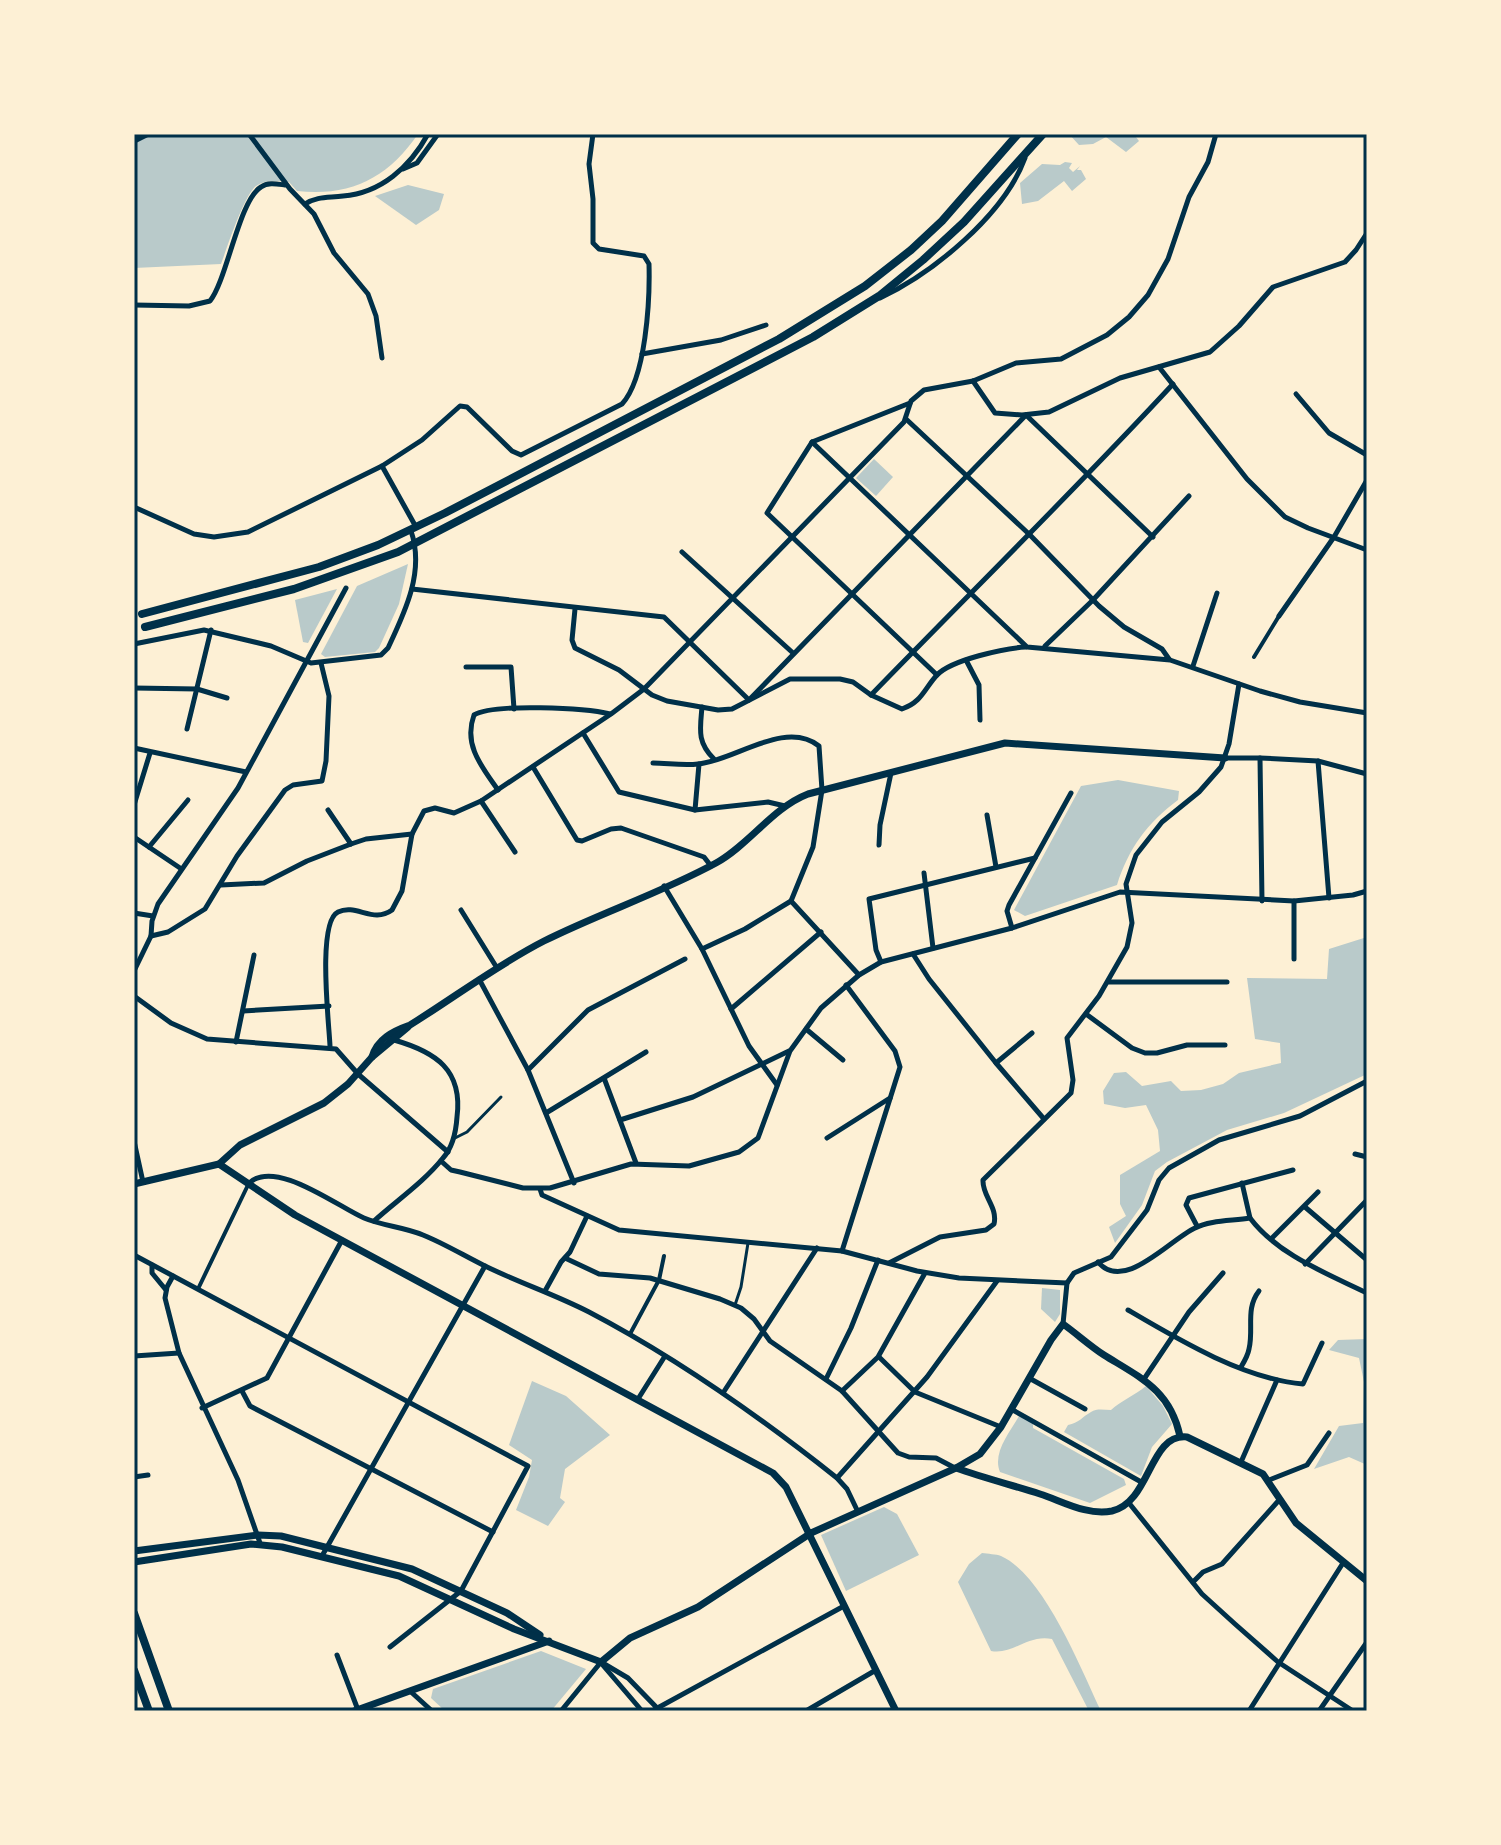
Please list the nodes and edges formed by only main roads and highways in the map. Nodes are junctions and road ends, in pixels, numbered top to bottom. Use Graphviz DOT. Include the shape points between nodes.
graph roads {
  1 [pos="1018,134"];
  2 [pos="1043,134"];
  3 [pos="142,614"];
  4 [pos="145,627"];
  5 [pos="134,1613"];
  6 [pos="134,1670"];
  7 [pos="149,1711"];
  8 [pos="169,1711"];
  1 -- 3 [label="main road" via="931,231 893,265 750,354 413,529 319,567"];
  2 -- 4 [label="main road" via="912,270 865,306 772,359 367,565"];
  5 -- 8 [label="main road"];
  6 -- 7 [label="main road"];
}
